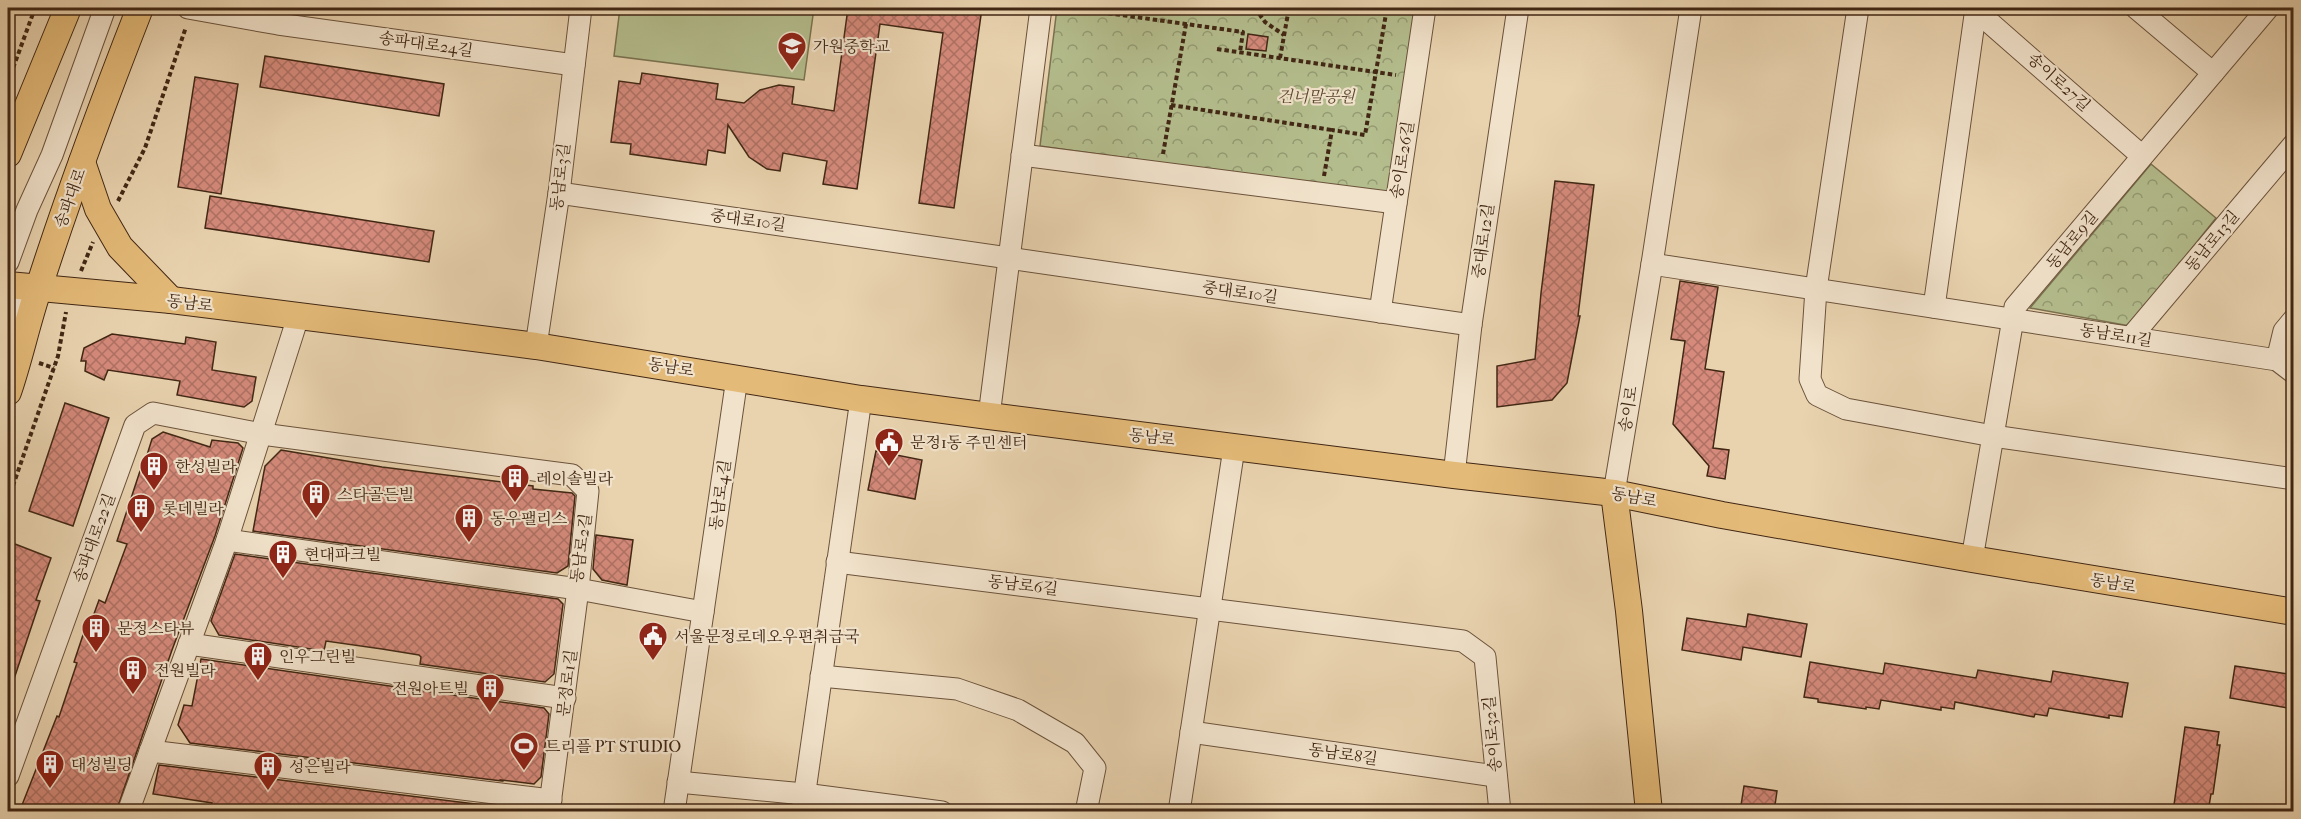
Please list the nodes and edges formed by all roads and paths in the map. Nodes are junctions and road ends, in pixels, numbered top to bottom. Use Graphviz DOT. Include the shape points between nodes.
graph roads {
  1 [pos="35,8"];
  2 [pos="68,8"];
  3 [pos="105,8"];
  4 [pos="140,8"];
  5 [pos="190,8"];
  6 [pos="581,8"];
  7 [pos="1041,8"];
  8 [pos="1071,8"];
  9 [pos="1255,8"];
  10 [pos="1283,8"];
  11 [pos="1387,8"];
  12 [pos="1425,8"];
  13 [pos="1518,8"];
  14 [pos="1690,8"];
  15 [pos="1858,8"];
  16 [pos="1975,8"];
  17 [pos="2136,8"];
  18 [pos="2268,8"];
  19 [pos="1288,10"];
  20 [pos="281,16"];
  21 [pos="1186,24"];
  22 [pos="1284,35"];
  23 [pos="1218,49"];
  24 [pos="1240,52"];
  25 [pos="1280,58"];
  26 [pos="574,65"];
  27 [pos="1376,72"];
  28 [pos="2212,73"];
  29 [pos="1415,78"];
  30 [pos="8,82"];
  31 [pos="1171,105"];
  32 [pos="1332,130"];
  33 [pos="2294,144"];
  34 [pos="8,154"];
  35 [pos="1022,155"];
  36 [pos="2142,156"];
  37 [pos="82,162"];
  38 [pos="1160,172"];
  39 [pos="559,193"];
  40 [pos="1322,194"];
  41 [pos="1396,203"];
  42 [pos="106,224"];
  43 [pos="1009,258"];
  44 [pos="8,262"];
  45 [pos="1652,264"];
  46 [pos="8,285"];
  47 [pos="38,289"];
  48 [pos="1816,289"];
  49 [pos="171,300"];
  50 [pos="1934,307"];
  51 [pos="1380,312"];
  52 [pos="8,315"];
  53 [pos="298,317"];
  54 [pos="2013,318"];
  55 [pos="64,320"];
  56 [pos="2294,320"];
  57 [pos="1471,325"];
  58 [pos="2131,337"];
  59 [pos="536,346"];
  60 [pos="2285,366"];
  61 [pos="737,378"];
  62 [pos="8,392"];
  63 [pos="861,399"];
  64 [pos="989,416"];
  65 [pos="262,434"];
  66 [pos="1993,436"];
  67 [pos="1234,447"];
  68 [pos="1454,475"];
  69 [pos="2294,479"];
  70 [pos="1614,493"];
  71 [pos="8,500"];
  72 [pos="227,540"];
  73 [pos="1972,559"];
  74 [pos="837,562"];
  75 [pos="579,589"];
  76 [pos="1210,609"];
  77 [pos="703,612"];
  78 [pos="2294,612"];
  79 [pos="189,644"];
  80 [pos="821,676"];
  81 [pos="565,698"];
  82 [pos="1191,732"];
  83 [pos="150,751"];
  84 [pos="8,776"];
  85 [pos="1495,776"];
  86 [pos="678,782"];
  87 [pos="803,803"];
  88 [pos="550,806"];
  89 [pos="129,812"];
  90 [pos="674,812"];
  91 [pos="942,812"];
  92 [pos="1086,812"];
  93 [pos="1179,812"];
  94 [pos="1500,812"];
  95 [pos="1649,812"];
  1 -- 30 [label="path"];
  2 -- 34 [label="main road"];
  3 -- 44 [label="street"];
  4 -- 37 [label="main road, 송파대로"];
  5 -- 20 [label="street, 송파대로24길"];
  5 -- 42 [label="path" via="145,148"];
  6 -- 26 [label="street, 동남로3길"];
  7 -- 35 [label="street"];
  8 -- 21 [label="path"];
  9 -- 22 [label="path" via="1265,22"];
  10 -- 19 [label="path"];
  11 -- 27 [label="path"];
  12 -- 29 [label="street, 송이로26길"];
  13 -- 57 [label="street, 중대로12길"];
  14 -- 45 [label="street, 송이로"];
  15 -- 48 [label="street"];
  16 -- 36 [label="street, 송이로27길"];
  16 -- 50 [label="street"];
  17 -- 28 [label="street"];
  18 -- 28 [label="street, 동남로9길"];
  19 -- 22 [label="path"];
  20 -- 26 [label="street, 송파대로24길"];
  21 -- 24 [label="path" via="1243,32"];
  21 -- 31 [label="path"];
  22 -- 25 [label="path"];
  23 -- 24 [label="path"];
  24 -- 25 [label="path"];
  25 -- 27 [label="path"];
  26 -- 39 [label="street, 동남로3길"];
  27 -- 29 [label="path"];
  27 -- 32 [label="path" via="1365,135"];
  28 -- 36 [label="street, 동남로9길"];
  29 -- 41 [label="street, 송이로26길"];
  31 -- 32 [label="path"];
  31 -- 38 [label="path"];
  32 -- 40 [label="path"];
  33 -- 58 [label="street, 동남로13길"];
  35 -- 38 [label="street"];
  35 -- 43 [label="street"];
  36 -- 54 [label="street, 동남로9길" via="2015,307"];
  37 -- 42 [label="main road"];
  37 -- 47 [label="main road, 송파대로"];
  38 -- 40 [label="street"];
  39 -- 43 [label="street, 중대로10길"];
  39 -- 59 [label="street, 동남로3길"];
  40 -- 41 [label="street"];
  41 -- 51 [label="street, 송이로26길"];
  42 -- 49 [label="main road" via="120,247"];
  43 -- 51 [label="street, 중대로10길"];
  43 -- 64 [label="street"];
  45 -- 48 [label="street, 동남로11길"];
  45 -- 70 [label="street, 송이로"];
  46 -- 47 [label="main road, 동남로"];
  47 -- 49 [label="main road, 동남로"];
  47 -- 52 [label="street"];
  47 -- 62 [label="main road, 송파대로"];
  48 -- 50 [label="street, 동남로11길"];
  48 -- 66 [label="street" via="1810,379 1817,395 1846,408"];
  49 -- 53 [label="main road, 동남로"];
  50 -- 54 [label="street, 동남로11길"];
  51 -- 57 [label="street, 중대로10길"];
  53 -- 59 [label="main road, 동남로"];
  53 -- 65 [label="street"];
  54 -- 58 [label="street, 동남로11길"];
  54 -- 66 [label="street, 동남로9길"];
  55 -- 71 [label="path" via="58,356"];
  56 -- 60 [label="street" via="2284,331"];
  57 -- 68 [label="street, 중대로12길"];
  58 -- 60 [label="street, 동남로11길"];
  59 -- 61 [label="main road, 동남로"];
  61 -- 63 [label="main road, 동남로"];
  61 -- 77 [label="street, 동남로4길"];
  63 -- 64 [label="main road, 동남로"];
  63 -- 74 [label="street"];
  64 -- 67 [label="main road, 동남로"];
  65 -- 72 [label="street"];
  65 -- 75 [label="street, 동남로2길" via="572,475 588,491"];
  65 -- 84 [label="street, 송파대로22길" via="153,413 135,425"];
  66 -- 69 [label="street"];
  66 -- 73 [label="street, 동남로9길"];
  67 -- 68 [label="main road, 동남로"];
  67 -- 76 [label="street"];
  68 -- 70 [label="main road, 동남로"];
  70 -- 73 [label="main road, 동남로"];
  70 -- 95 [label="main road, 송이로"];
  72 -- 75 [label="street, 동남로2길"];
  72 -- 79 [label="street"];
  73 -- 78 [label="main road, 동남로"];
  74 -- 76 [label="street, 동남로6길"];
  74 -- 80 [label="street"];
  75 -- 77 [label="street"];
  75 -- 81 [label="street, 문정로1길"];
  76 -- 82 [label="street"];
  76 -- 85 [label="street, 송이로32길" via="1462,641 1485,657"];
  77 -- 86 [label="street, 동남로4길"];
  79 -- 81 [label="street"];
  79 -- 83 [label="street"];
  80 -- 87 [label="street"];
  80 -- 92 [label="street" via="957,688 1018,710 1076,743 1095,768"];
  81 -- 88 [label="street, 문정로1길"];
  82 -- 85 [label="street, 동남로8길"];
  82 -- 93 [label="street"];
  83 -- 88 [label="street"];
  83 -- 89 [label="street"];
  85 -- 94 [label="street, 송이로32길"];
  86 -- 87 [label="street"];
  86 -- 90 [label="street, 동남로4길"];
  87 -- 91 [label="street"];
}
